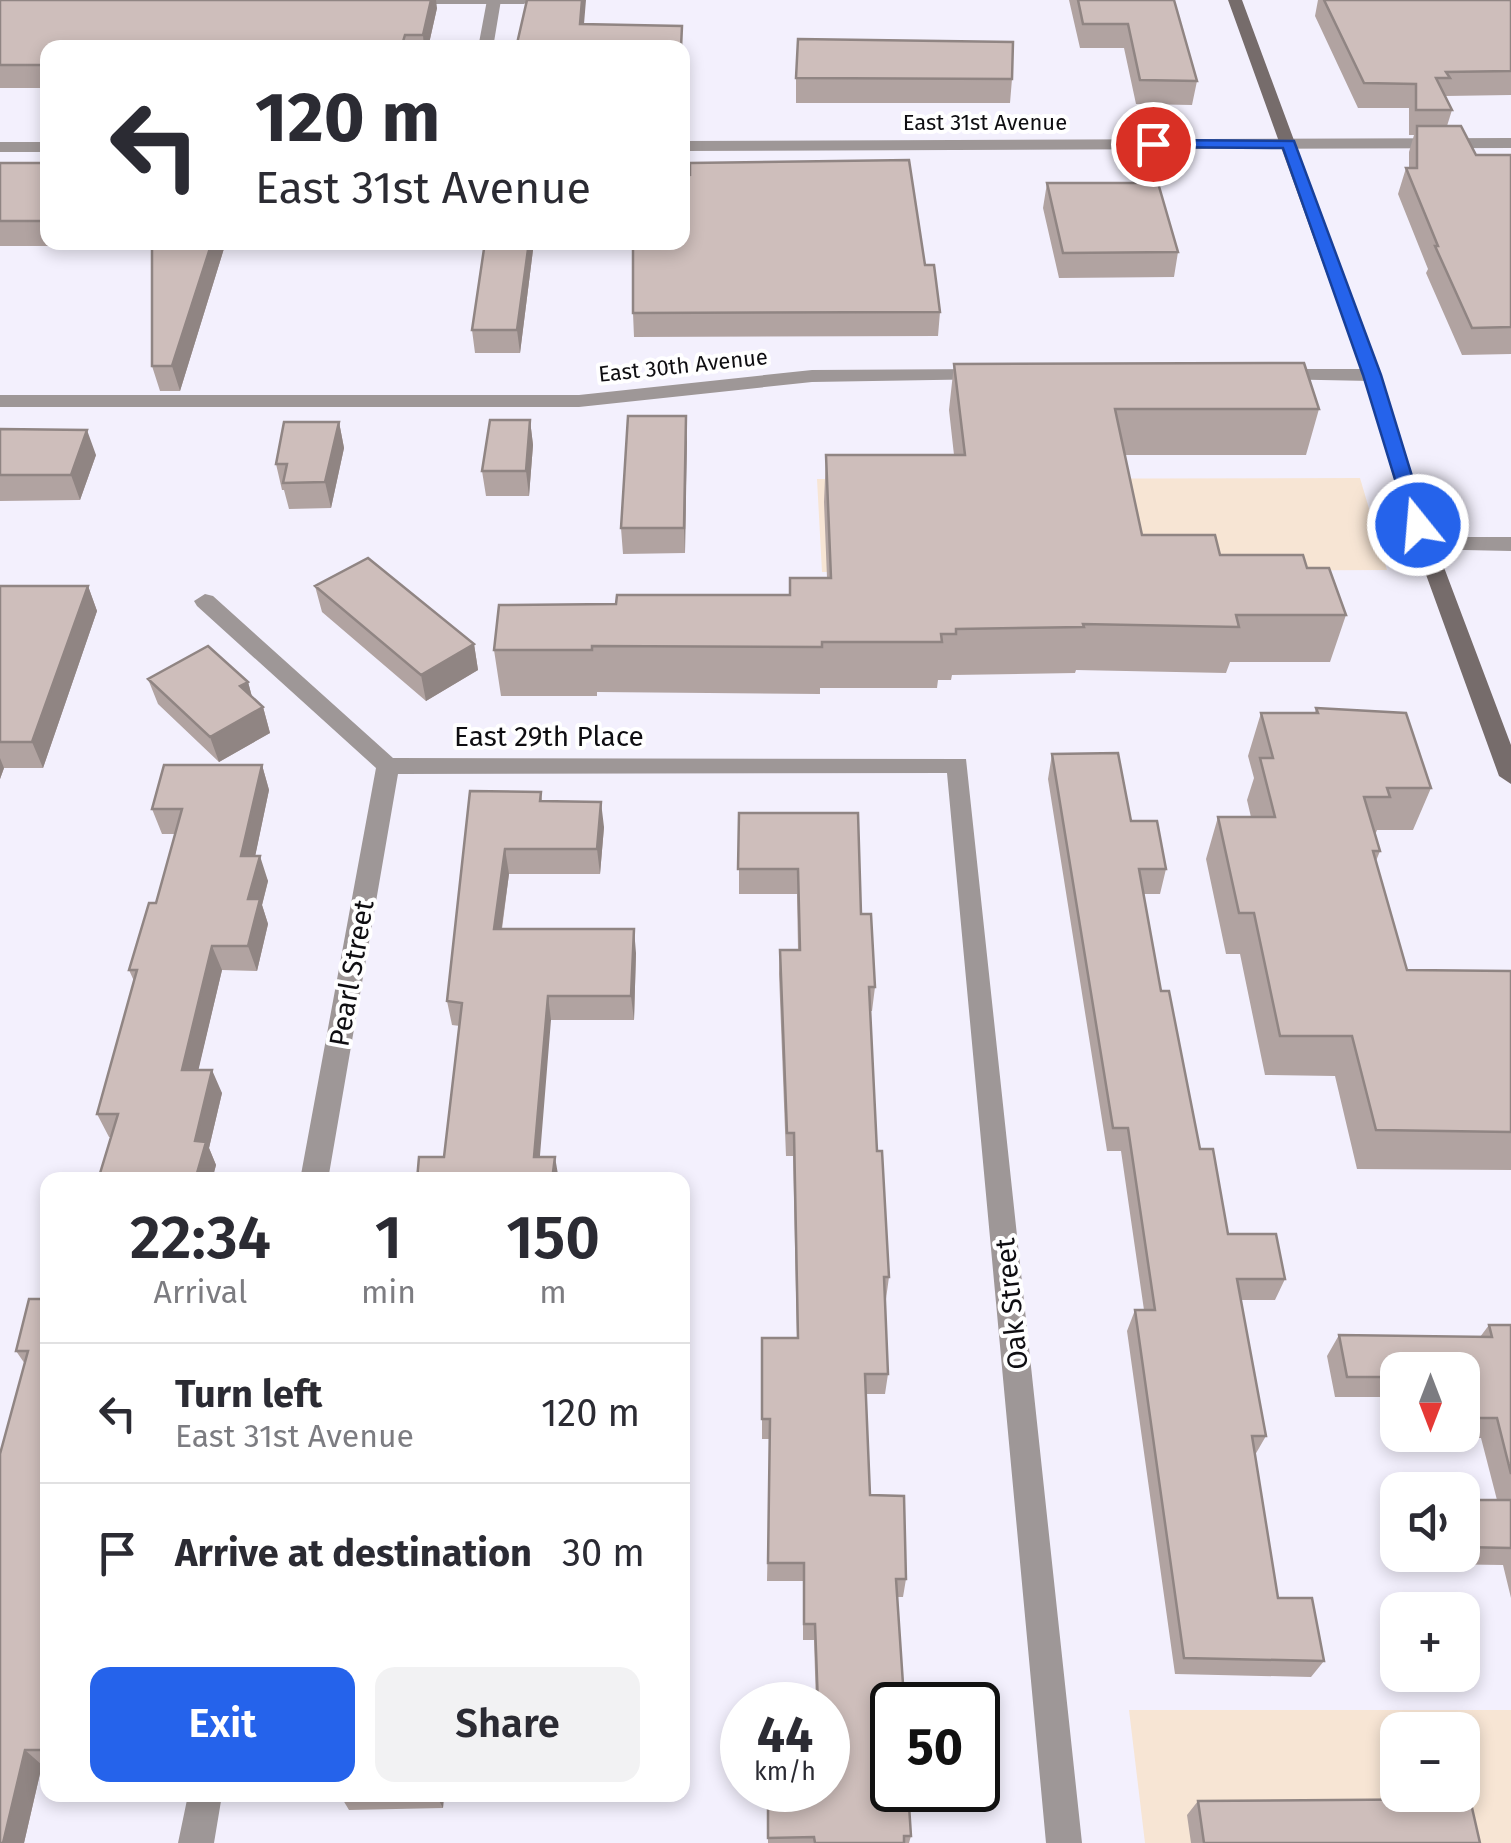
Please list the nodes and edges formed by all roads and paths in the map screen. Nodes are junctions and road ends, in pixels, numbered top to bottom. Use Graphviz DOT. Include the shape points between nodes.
graph roads {
  1 [pos="396,0"];
  2 [pos="494,0"];
  3 [pos="524,0"];
  4 [pos="1234,0"];
  5 [pos="486,40"];
  6 [pos="1511,143"];
  7 [pos="1288,144"];
  8 [pos="690,146"];
  9 [pos="0,147"];
  10 [pos="40,147"];
  11 [pos="1002,375"];
  12 [pos="1254,375"];
  13 [pos="1372,375"];
  14 [pos="0,401"];
  15 [pos="1425,544"];
  16 [pos="1511,544"];
  17 [pos="205,600"];
  18 [pos="958,765"];
  19 [pos="388,766"];
  20 [pos="1511,776"];
  21 [pos="315,1172"];
  22 [pos="203,1802"];
  23 [pos="196,1843"];
  24 [pos="1064,1843"];
  1 -- 2 [label="lane"];
  2 -- 3 [label="lane"];
  2 -- 5 [label="street"];
  4 -- 7 [label="main road"];
  6 -- 7 [label="street, East 31st Avenue"];
  7 -- 8 [label="street, East 31st Avenue"];
  7 -- 13 [label="main road"];
  9 -- 10 [label="street"];
  11 -- 14 [label="street, East 30th Avenue" via="812,376 579,401"];
  12 -- 13 [label="street"];
  13 -- 15 [label="main road"];
  15 -- 16 [label="street"];
  15 -- 20 [label="main road"];
  17 -- 19 [label="street"];
  18 -- 19 [label="street, East 29th Place"];
  18 -- 24 [label="street, Oak Street"];
  19 -- 21 [label="street, Pearl Street"];
  22 -- 23 [label="street"];
}
